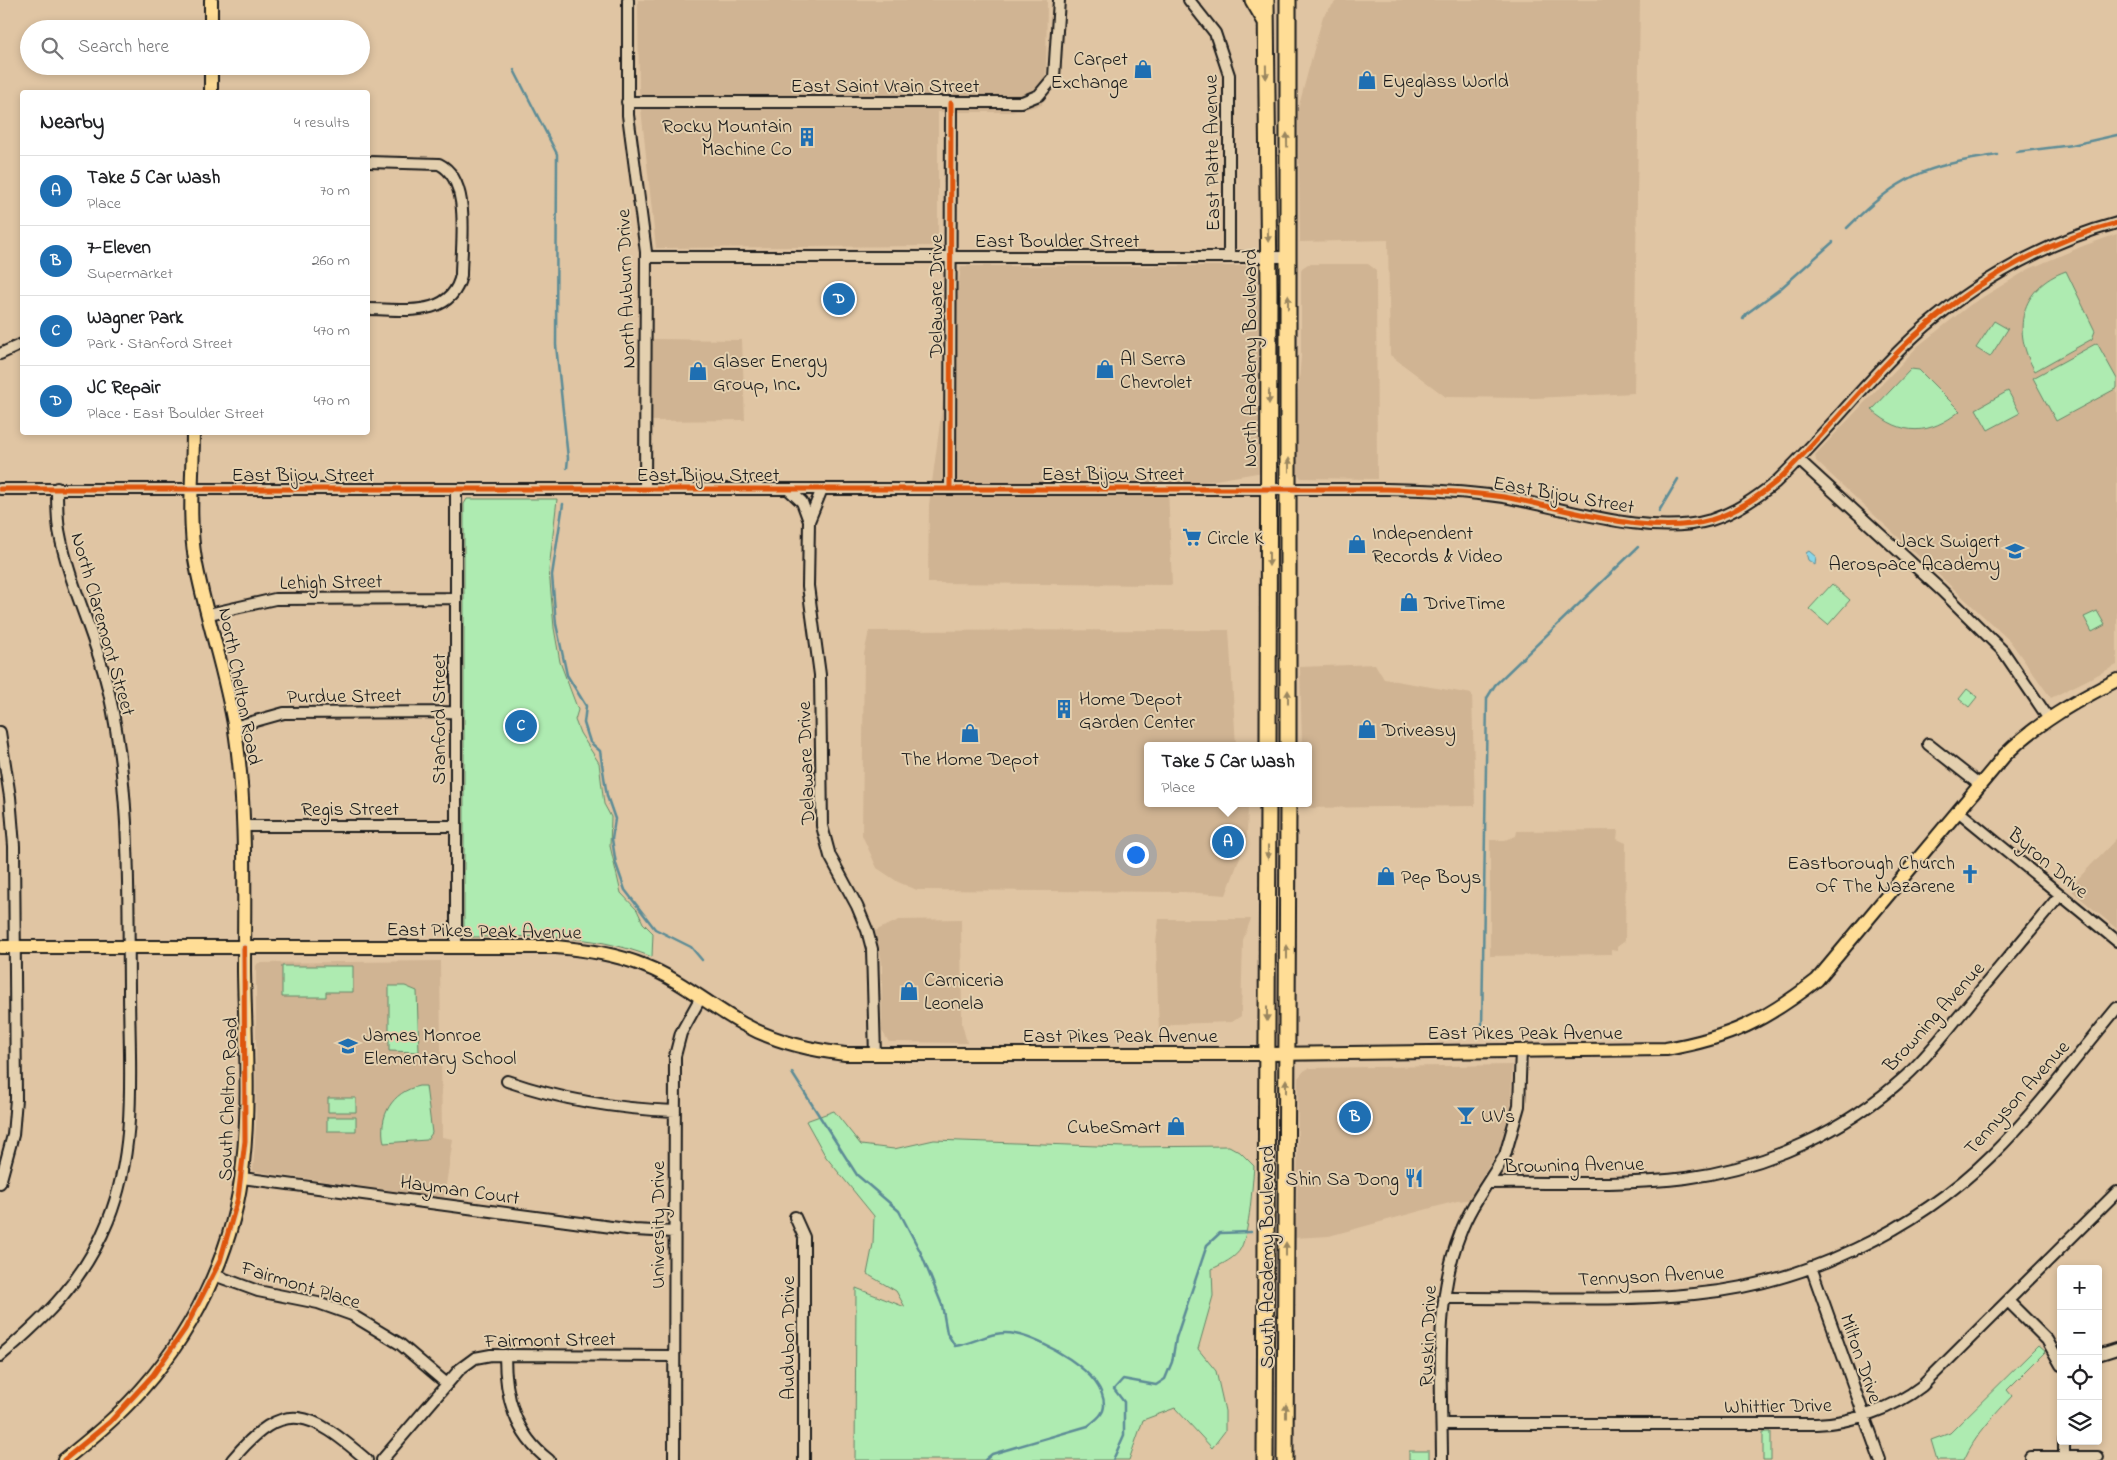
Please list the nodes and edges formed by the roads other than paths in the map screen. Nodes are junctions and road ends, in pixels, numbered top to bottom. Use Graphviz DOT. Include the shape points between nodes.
graph roads {
  1 [pos="211,0"];
  2 [pos="628,0"];
  3 [pos="1059,0"];
  4 [pos="1189,0"];
  5 [pos="1252,0"];
  6 [pos="1266,0"];
  7 [pos="1288,0"];
  8 [pos="1298,0"];
  9 [pos="211,20"];
  10 [pos="1266,23"];
  11 [pos="1288,23"];
  12 [pos="211,75"];
  13 [pos="211,90"];
  14 [pos="627,102"];
  15 [pos="951,103"];
  16 [pos="370,162"];
  17 [pos="2117,223"];
  18 [pos="646,257"];
  19 [pos="950,257"];
  20 [pos="1230,257"];
  21 [pos="1268,257"];
  22 [pos="1288,257"];
  23 [pos="370,309"];
  24 [pos="20,345"];
  25 [pos="0,354"];
  26 [pos="193,435"];
  27 [pos="1799,460"];
  28 [pos="0,488"];
  29 [pos="56,488"];
  30 [pos="950,488"];
  31 [pos="1269,488"];
  32 [pos="1289,488"];
  33 [pos="193,489"];
  34 [pos="456,489"];
  35 [pos="645,489"];
  36 [pos="788,489"];
  37 [pos="822,489"];
  38 [pos="809,521"];
  39 [pos="456,598"];
  40 [pos="208,614"];
  41 [pos="2117,680"];
  42 [pos="456,712"];
  43 [pos="2049,719"];
  44 [pos="234,727"];
  45 [pos="0,732"];
  46 [pos="1268,742"];
  47 [pos="1288,742"];
  48 [pos="1928,744"];
  49 [pos="1980,785"];
  50 [pos="1268,807"];
  51 [pos="1288,807"];
  52 [pos="1958,811"];
  53 [pos="244,826"];
  54 [pos="456,826"];
  55 [pos="2060,895"];
  56 [pos="2117,941"];
  57 [pos="0,947"];
  58 [pos="14,947"];
  59 [pos="129,948"];
  60 [pos="244,948"];
  61 [pos="456,948"];
  62 [pos="701,997"];
  63 [pos="2117,1008"];
  64 [pos="1521,1050"];
  65 [pos="875,1054"];
  66 [pos="1267,1054"];
  67 [pos="1286,1054"];
  68 [pos="507,1081"];
  69 [pos="674,1111"];
  70 [pos="242,1178"];
  71 [pos="0,1183"];
  72 [pos="1489,1183"];
  73 [pos="2117,1192"];
  74 [pos="795,1217"];
  75 [pos="674,1232"];
  76 [pos="1811,1267"];
  77 [pos="214,1275"];
  78 [pos="1444,1298"];
  79 [pos="2008,1301"];
  80 [pos="2117,1349"];
  81 [pos="2102,1353"];
  82 [pos="505,1355"];
  83 [pos="2057,1355"];
  84 [pos="0,1356"];
  85 [pos="674,1356"];
  86 [pos="447,1384"];
  87 [pos="1863,1415"];
  88 [pos="1442,1424"];
  89 [pos="2064,1445"];
  90 [pos="2030,1457"];
  91 [pos="2098,1457"];
  92 [pos="2064,1459"];
  93 [pos="64,1460"];
  94 [pos="232,1460"];
  95 [pos="367,1460"];
  96 [pos="382,1460"];
  97 [pos="548,1460"];
  98 [pos="674,1460"];
  99 [pos="804,1460"];
  100 [pos="1266,1460"];
  101 [pos="1285,1460"];
  102 [pos="1442,1460"];
  103 [pos="1880,1460"];
  1 -- 9 [label="main road"];
  2 -- 14 [label="street, North Auburn Drive"];
  3 -- 15 [label="street, East Saint Vrain Street" via="1056,67 1054,77 1044,91 1022,102"];
  4 -- 20 [label="street, East Platte Avenue" via="1215,33 1229,75"];
  5 -- 10 [label="highway"];
  6 -- 10 [label="highway, North Academy Boulevard"];
  7 -- 11 [label="highway, North Academy Boulevard"];
  8 -- 11 [label="highway"];
  10 -- 21 [label="highway, North Academy Boulevard, one-way"];
  22 -- 11 [label="highway, North Academy Boulevard, one-way"];
  12 -- 13 [label="main road"];
  14 -- 15 [label="street, East Saint Vrain Street"];
  14 -- 18 [label="street, North Auburn Drive"];
  15 -- 19 [label="street, Delaware Drive"];
  16 -- 23 [label="street" via="423,162 445,167 455,178 461,193 462,240 461,275 450,299 431,308"];
  17 -- 27 [label="street, East Bijou Street" via="2018,263 1942,312 1903,347"];
  18 -- 19 [label="street, East Boulder Street"];
  18 -- 35 [label="street, North Auburn Drive"];
  19 -- 20 [label="street, East Boulder Street"];
  19 -- 30 [label="street, Delaware Drive"];
  20 -- 21 [label="street, East Boulder Street"];
  21 -- 22 [label="street, East Boulder Street"];
  21 -- 31 [label="highway, North Academy Boulevard, one-way"];
  32 -- 22 [label="highway, North Academy Boulevard, one-way"];
  24 -- 25 [label="street"];
  26 -- 33 [label="main road, North Chelton Road"];
  27 -- 32 [label="street, East Bijou Street" via="1754,500 1731,512 1710,520 1669,526 1472,493"];
  27 -- 43 [label="street" via="2003,650"];
  28 -- 29 [label="street, East Bijou Street"];
  29 -- 33 [label="street, East Bijou Street"];
  29 -- 59 [label="street, North Claremont Street" via="62,544 102,665 120,749 128,827"];
  30 -- 31 [label="street, East Bijou Street"];
  30 -- 37 [label="street, East Bijou Street"];
  31 -- 32 [label="street, East Bijou Street"];
  31 -- 46 [label="highway, North Academy Boulevard, one-way"];
  47 -- 32 [label="highway, North Academy Boulevard, one-way"];
  33 -- 34 [label="street, East Bijou Street"];
  33 -- 40 [label="main road, North Chelton Road" via="194,556"];
  34 -- 35 [label="street, East Bijou Street"];
  34 -- 39 [label="street, Stanford Street"];
  35 -- 36 [label="street, East Bijou Street"];
  36 -- 37 [label="street, East Bijou Street"];
  36 -- 38 [label="street, Delaware Drive" via="802,502"];
  37 -- 38 [label="street, Delaware Drive"];
  38 -- 65 [label="street, Delaware Drive" via="808,586 820,675 820,812 830,856 857,906 872,949"];
  39 -- 40 [label="street, Lehigh Street" via="275,599"];
  39 -- 42 [label="street, Stanford Street"];
  40 -- 44 [label="main road, North Chelton Road"];
  41 -- 43 [label="main road, East Pikes Peak Avenue"];
  42 -- 44 [label="street, Purdue Street" via="284,713"];
  42 -- 54 [label="street, Stanford Street"];
  43 -- 49 [label="main road, East Pikes Peak Avenue" via="2020,740"];
  44 -- 53 [label="main road, North Chelton Road"];
  45 -- 58 [label="street" via="12,818"];
  48 -- 49 [label="street"];
  49 -- 52 [label="main road, East Pikes Peak Avenue"];
  50 -- 66 [label="highway, one-way"];
  67 -- 51 [label="highway, one-way"];
  52 -- 55 [label="street, Byron Drive"];
  52 -- 64 [label="main road, East Pikes Peak Avenue" via="1817,980 1752,1024 1714,1039 1666,1049"];
  53 -- 54 [label="street, Regis Street"];
  53 -- 60 [label="main road, North Chelton Road"];
  54 -- 61 [label="street, Stanford Street"];
  55 -- 56 [label="street, Byron Drive"];
  55 -- 72 [label="street, Browning Avenue" via="1907,1075 1832,1131 1771,1158 1714,1173 1642,1182"];
  57 -- 58 [label="main road, East Pikes Peak Avenue"];
  58 -- 59 [label="main road, East Pikes Peak Avenue"];
  58 -- 71 [label="street" via="15,1118"];
  59 -- 60 [label="main road, East Pikes Peak Avenue"];
  59 -- 84 [label="street, North Claremont Street" via="130,1117 116,1200 98,1244 78,1278 44,1318"];
  60 -- 61 [label="main road, East Pikes Peak Avenue"];
  60 -- 70 [label="main road, South Chelton Road" via="245,1141"];
  61 -- 62 [label="main road, East Pikes Peak Avenue" via="556,947 607,953 646,966"];
  62 -- 65 [label="main road, East Pikes Peak Avenue" via="745,1025 784,1042 824,1051"];
  62 -- 69 [label="street, University Drive" via="677,1043"];
  63 -- 76 [label="street, Tennyson Avenue" via="2017,1129 1972,1173 1926,1208 1877,1238"];
  64 -- 67 [label="main road, East Pikes Peak Avenue"];
  64 -- 72 [label="street, Ruskin Drive" via="1517,1118 1505,1155"];
  65 -- 66 [label="main road, East Pikes Peak Avenue"];
  66 -- 67 [label="main road, East Pikes Peak Avenue"];
  66 -- 100 [label="highway, South Academy Boulevard"];
  101 -- 67 [label="highway, South Academy Boulevard, one-way"];
  68 -- 69 [label="street" via="594,1105"];
  69 -- 75 [label="street, University Drive"];
  70 -- 75 [label="street, Hayman Court" via="634,1230"];
  70 -- 77 [label="main road, South Chelton Road" via="233,1222"];
  72 -- 78 [label="street, Ruskin Drive" via="1460,1232 1447,1275"];
  73 -- 79 [label="street, Whittier Drive"];
  74 -- 99 [label="street, Audubon Drive" via="804,1237"];
  75 -- 85 [label="street, University Drive"];
  76 -- 78 [label="street, Tennyson Avenue" via="1744,1286 1693,1294"];
  76 -- 87 [label="street, Milton Drive"];
  77 -- 86 [label="street, Fairmont Place" via="258,1291 318,1303 352,1315 400,1344"];
  77 -- 93 [label="main road, South Chelton Road" via="185,1329 153,1375 110,1422"];
  78 -- 88 [label="street, Ruskin Drive"];
  79 -- 83 [label="street" via="2047,1340"];
  79 -- 87 [label="street, Whittier Drive" via="1913,1393"];
  80 -- 81 [label="street"];
  82 -- 85 [label="street, Fairmont Street"];
  82 -- 86 [label="street, Fairmont Street" via="475,1358"];
  82 -- 97 [label="street" via="505,1376 514,1417 529,1441"];
  85 -- 98 [label="street, University Drive"];
  86 -- 96 [label="street, Fairmont Street"];
  87 -- 88 [label="street, Whittier Drive" via="1846,1421 1816,1424"];
  87 -- 103 [label="street, Milton Drive"];
  88 -- 102 [label="street, Ruskin Drive"];
  89 -- 92 [label="street"];
  90 -- 92 [label="street"];
  91 -- 92 [label="street"];
  94 -- 95 [label="street" via="269,1424 290,1418 323,1425"];
}
